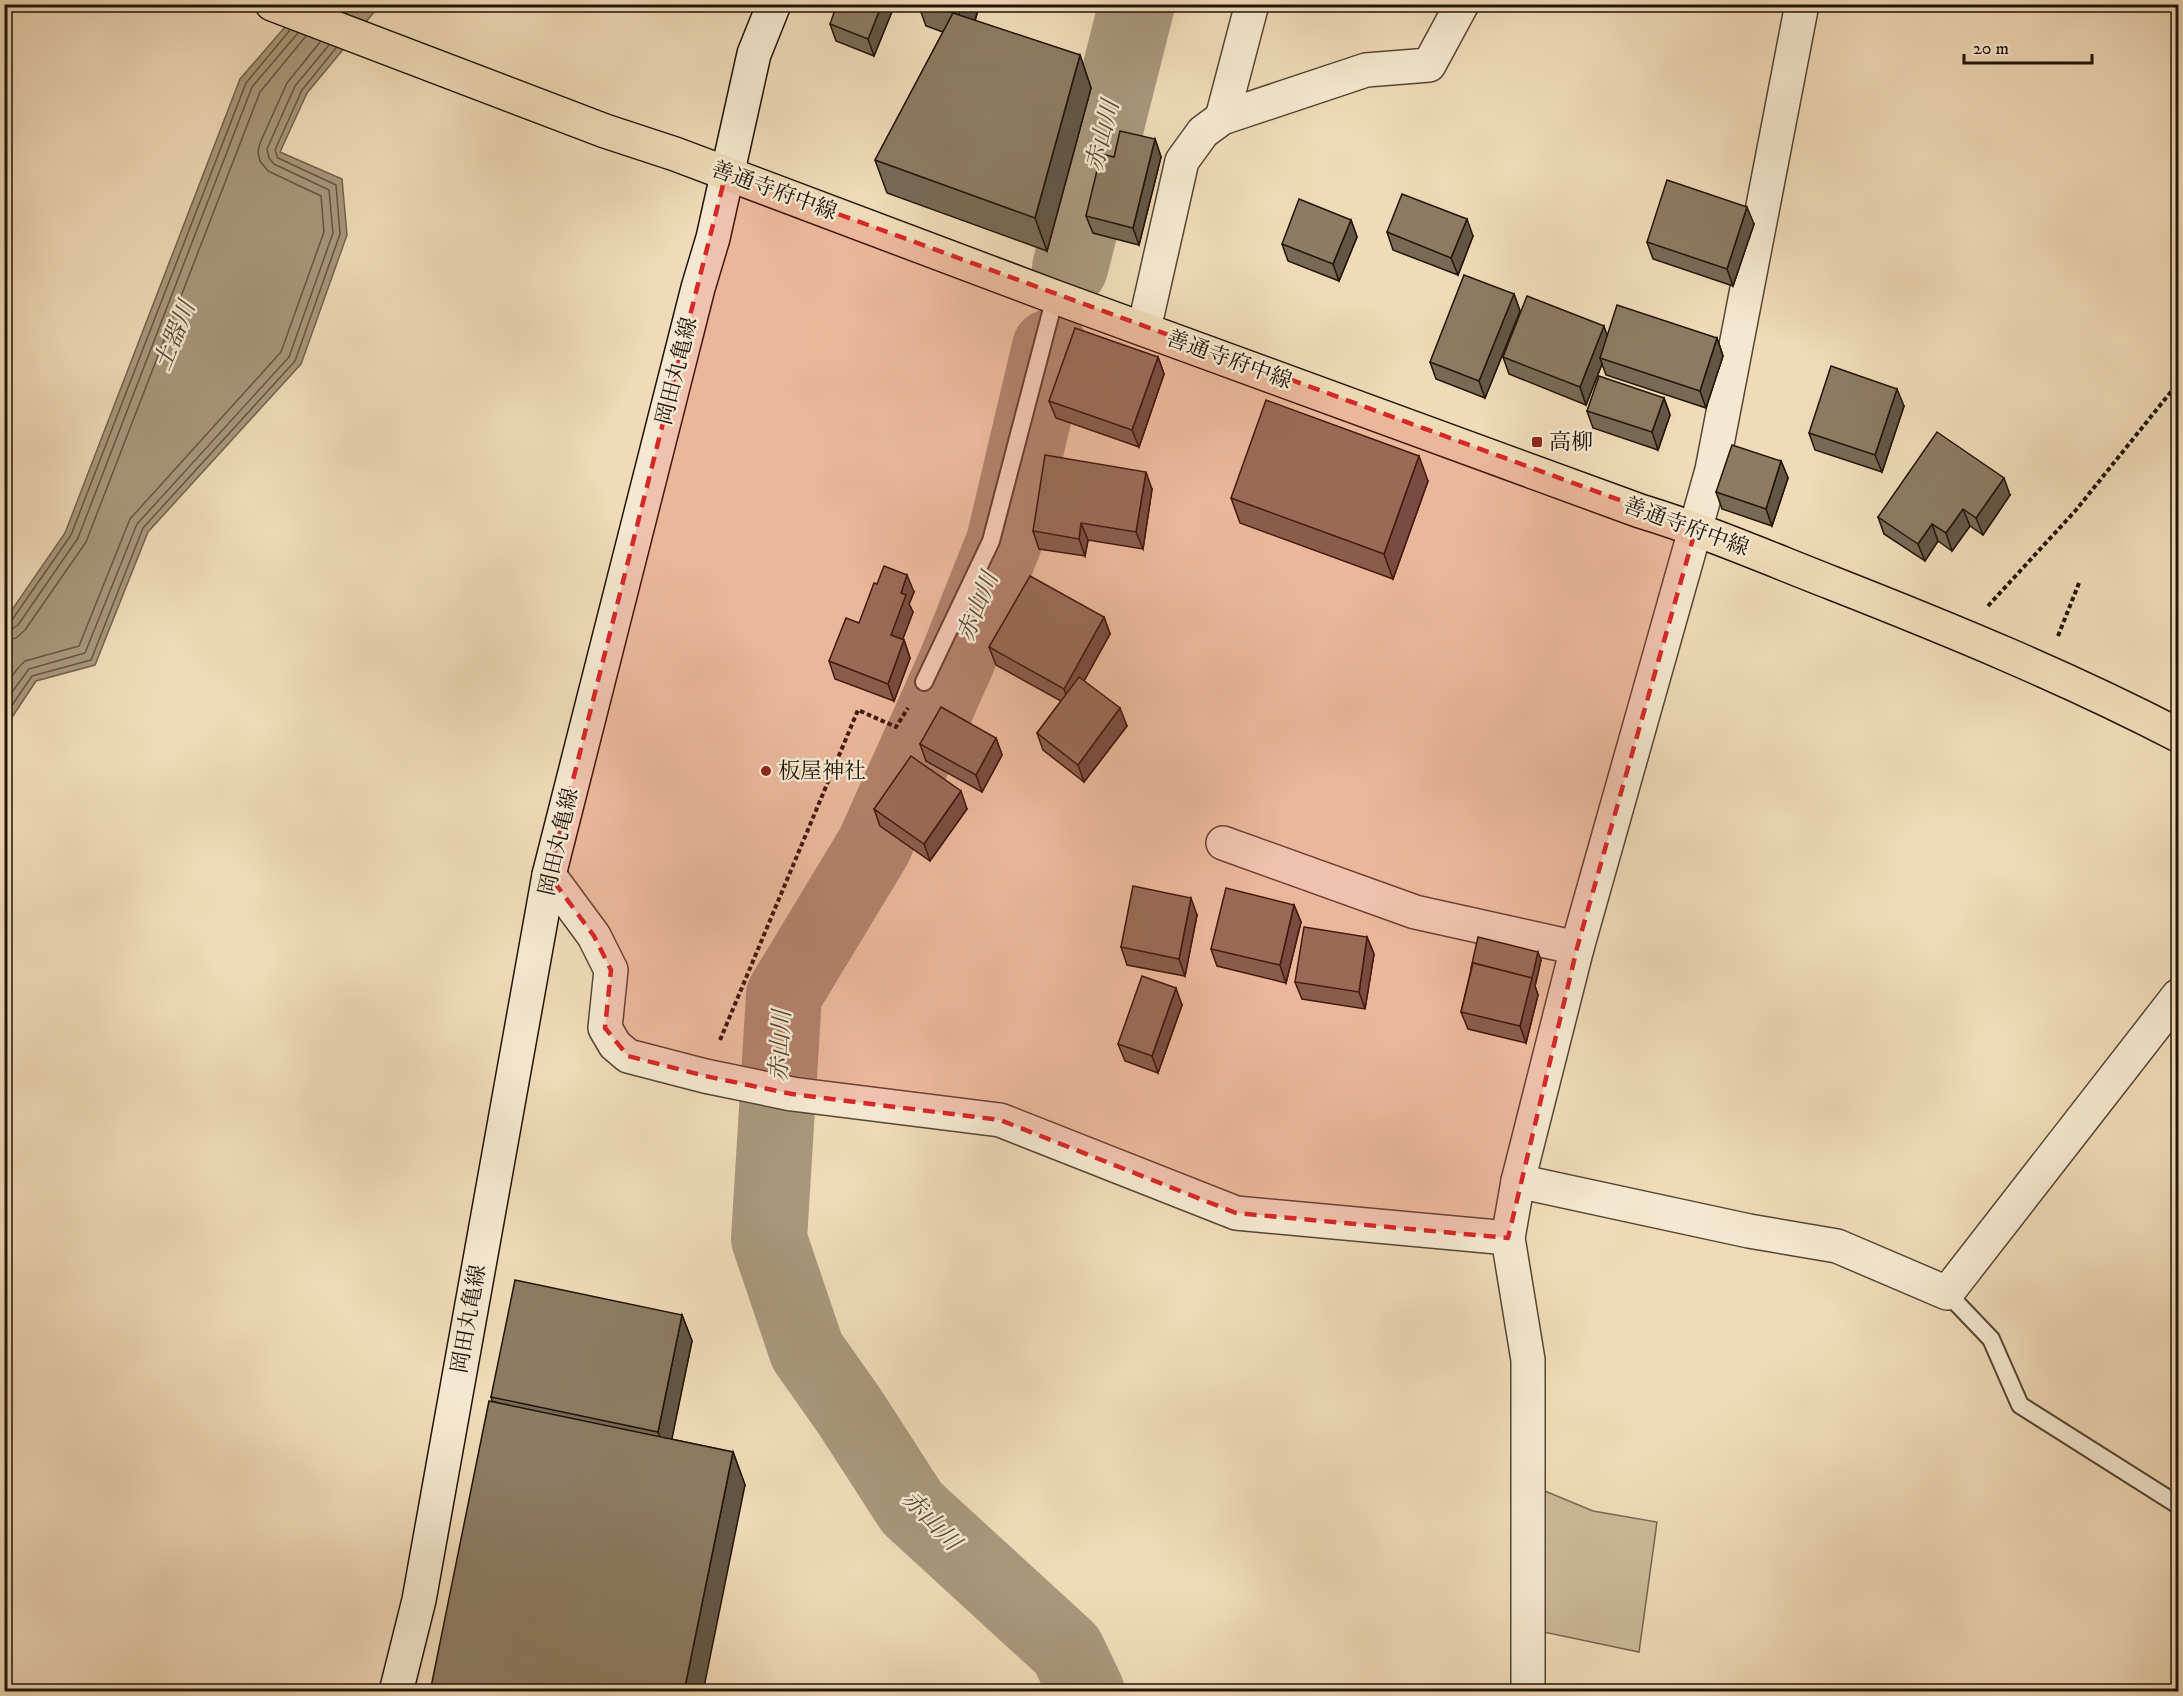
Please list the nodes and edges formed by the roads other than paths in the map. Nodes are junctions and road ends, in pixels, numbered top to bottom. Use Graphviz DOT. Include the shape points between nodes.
graph roads {
  1 [pos="272,4"];
  2 [pos="774,4"];
  3 [pos="1252,4"];
  4 [pos="1462,4"];
  5 [pos="1802,4"];
  6 [pos="1222,118"];
  7 [pos="726,173"];
  8 [pos="1055,297"];
  9 [pos="1144,329"];
  10 [pos="1696,528"];
  11 [pos="924,682"];
  12 [pos="2178,735"];
  13 [pos="1223,843"];
  14 [pos="549,875"];
  15 [pos="1577,948"];
  16 [pos="2178,996"];
  17 [pos="1518,1181"];
  18 [pos="1508,1238"];
  19 [pos="1947,1293"];
  20 [pos="2178,1505"];
  21 [pos="396,1692"];
  22 [pos="1528,1692"];
  1 -- 7 [label="main road, 善通寺府中線"];
  2 -- 7 [label="street, 岡田丸亀線" via="754,54"];
  3 -- 6 [label="street"];
  4 -- 6 [label="street" via="1429,65 1366,70"];
  5 -- 10 [label="street" via="1712,470"];
  6 -- 9 [label="street" via="1203,132 1182,161"];
  7 -- 8 [label="main road, 善通寺府中線"];
  7 -- 14 [label="street, 岡田丸亀線" via="713,238"];
  8 -- 9 [label="main road, 善通寺府中線"];
  8 -- 11 [label="lane" via="991,541"];
  9 -- 10 [label="main road, 善通寺府中線" via="1631,508"];
  10 -- 12 [label="main road, 善通寺府中線" via="1960,634"];
  10 -- 15 [label="street"];
  13 -- 15 [label="street" via="1414,912"];
  14 -- 18 [label="street" via="594,936 610,970 605,1028 615,1045 628,1056 781,1091 1000,1120 1236,1213"];
  14 -- 21 [label="street, 岡田丸亀線" via="419,1600"];
  15 -- 17 [label="street"];
  16 -- 19 [label="street"];
  17 -- 18 [label="street"];
  17 -- 19 [label="street" via="1837,1246"];
  18 -- 22 [label="street" via="1528,1360"];
  19 -- 20 [label="lane" via="1991,1339 2020,1405"];
}
